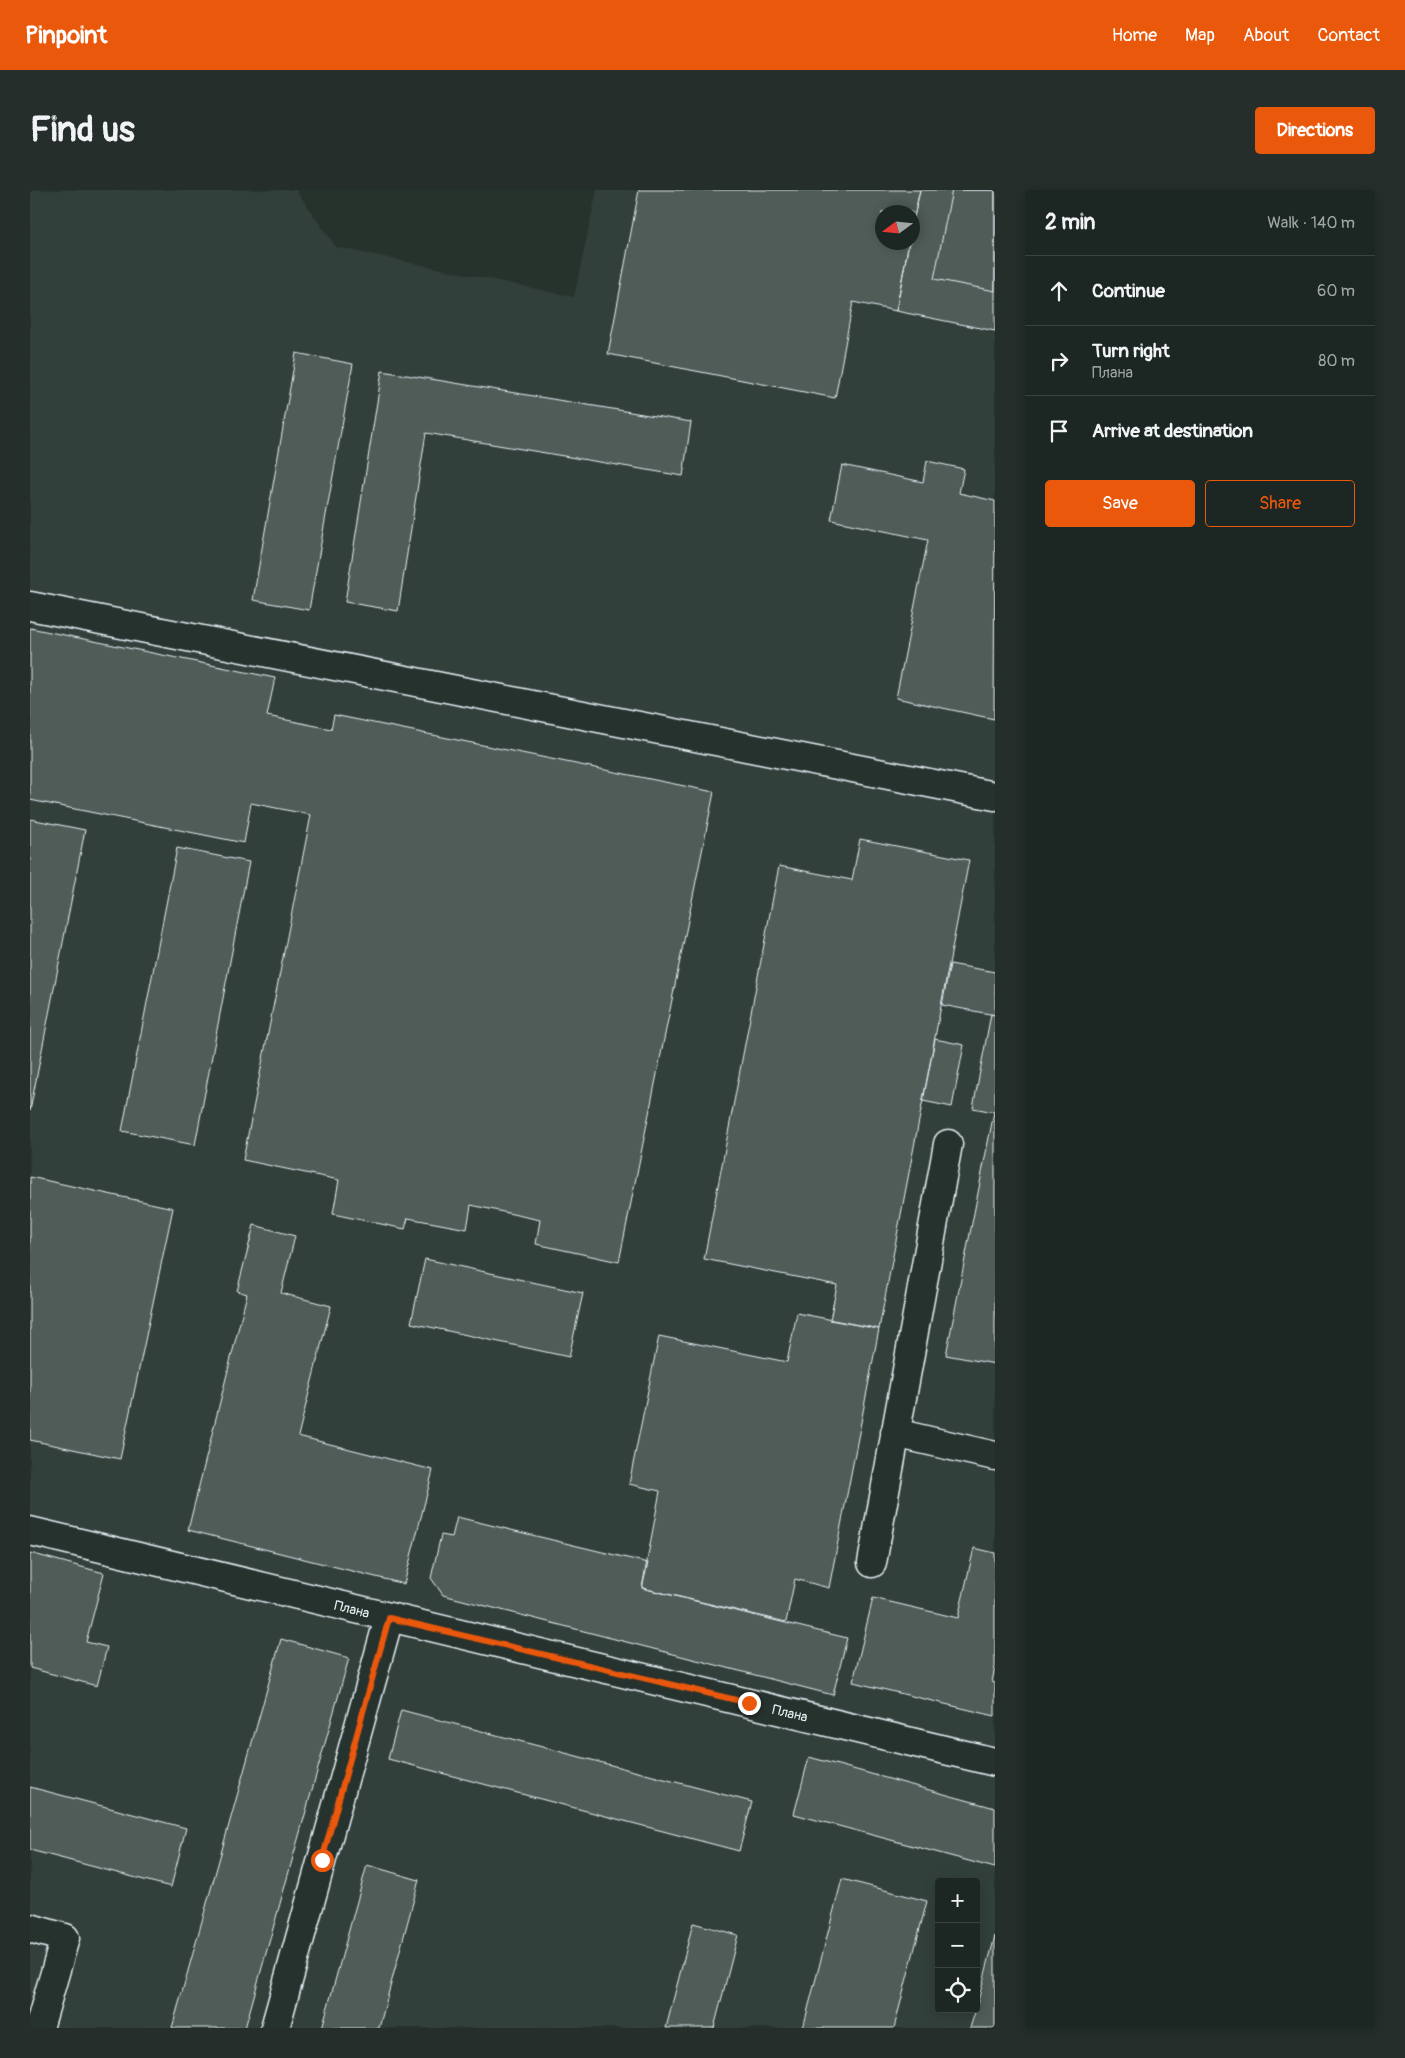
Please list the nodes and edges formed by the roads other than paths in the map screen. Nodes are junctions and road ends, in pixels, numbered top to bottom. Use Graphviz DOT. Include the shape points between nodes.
graph roads {
  1 [pos="30,606"];
  2 [pos="995,796"];
  3 [pos="948,1144"];
  4 [pos="895,1434"];
  5 [pos="995,1456"];
  6 [pos="30,1531"];
  7 [pos="872,1563"];
  8 [pos="389,1618"];
  9 [pos="995,1762"];
  10 [pos="30,1928"];
  11 [pos="39,2028"];
  12 [pos="275,2028"];
  1 -- 2 [label="street"];
  3 -- 4 [label="street"];
  4 -- 5 [label="street"];
  4 -- 7 [label="street"];
  6 -- 8 [label="street, Плана"];
  8 -- 9 [label="street, Плана"];
  8 -- 12 [label="street"];
  10 -- 11 [label="street" via="65,1938"];
}
